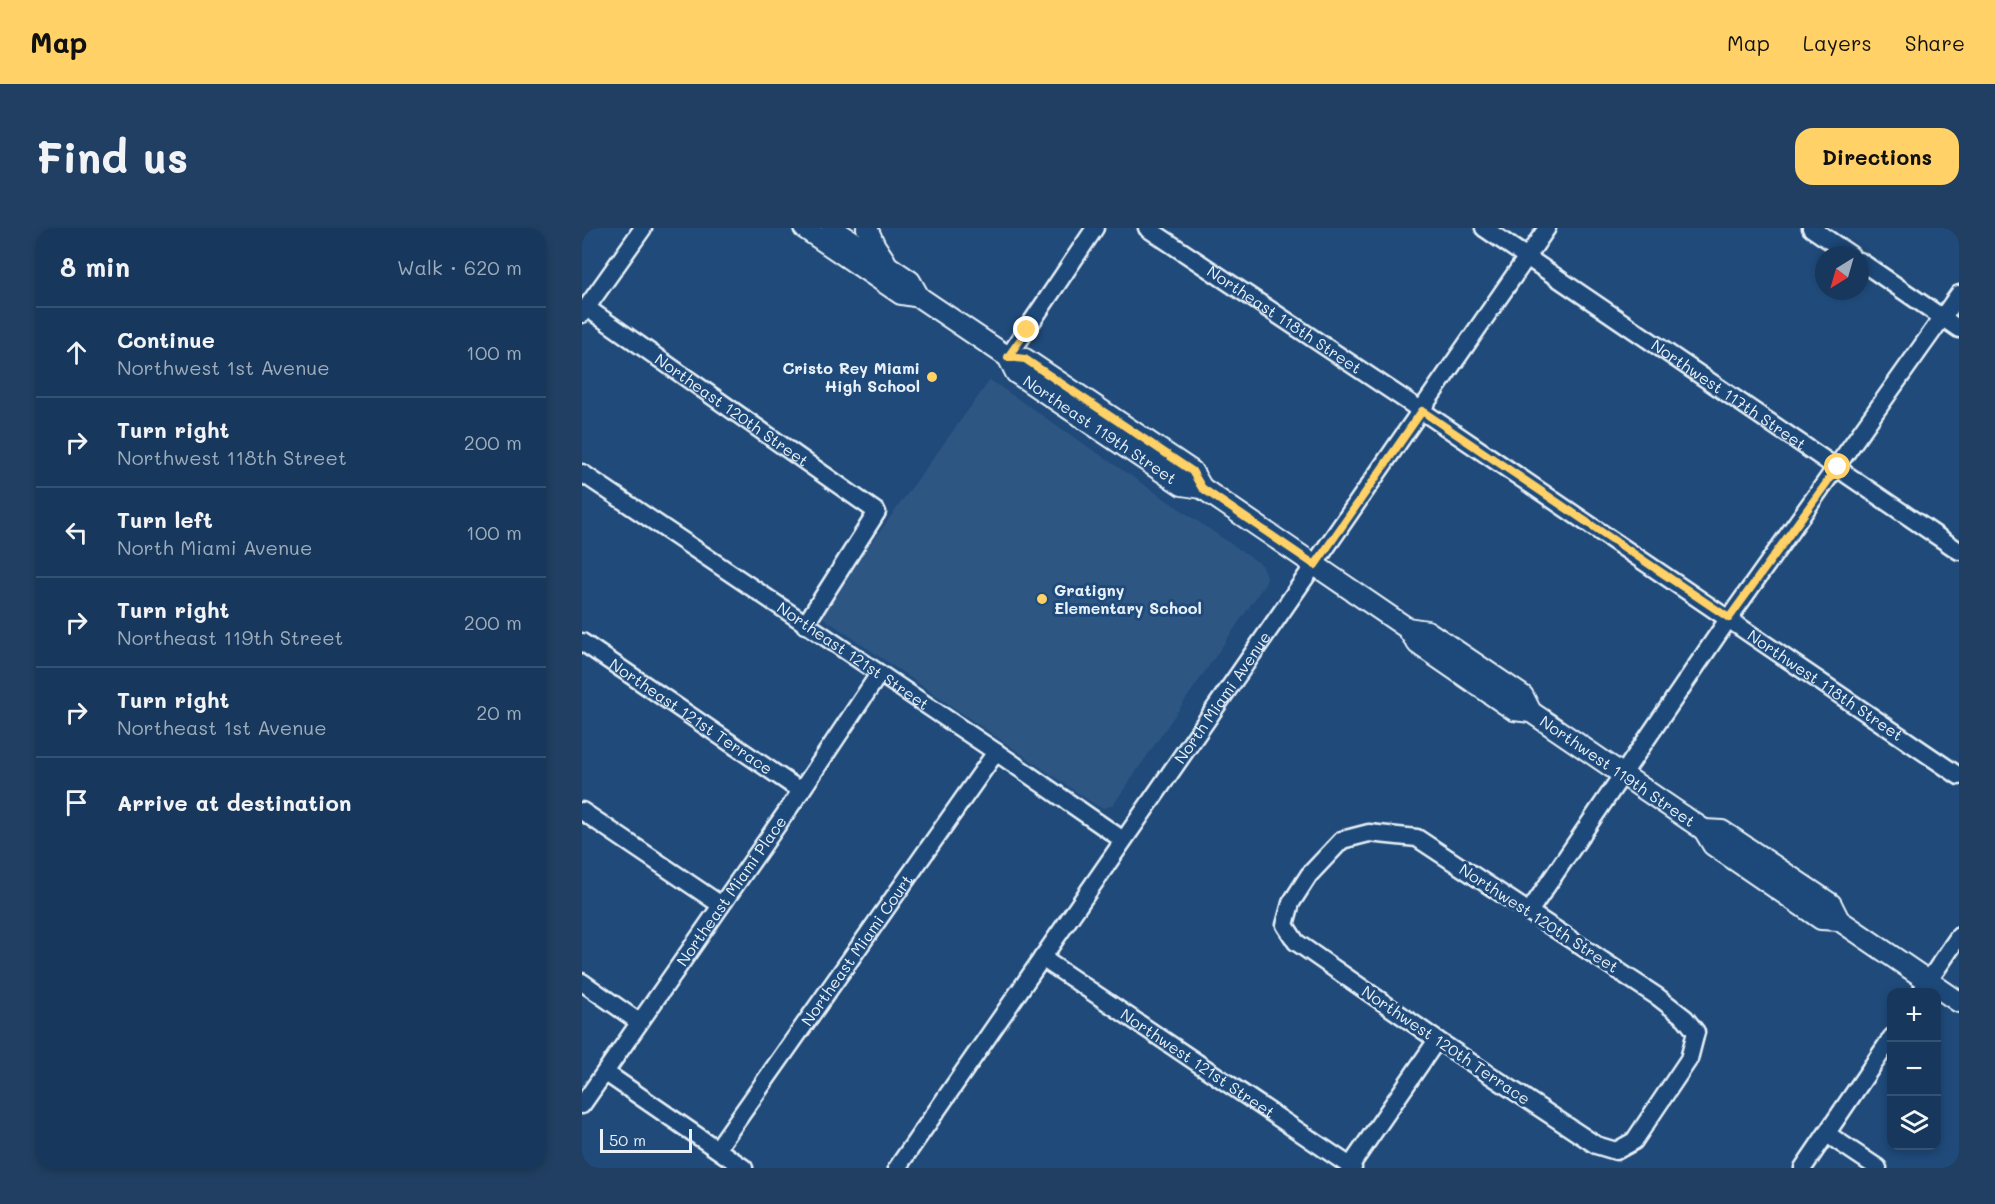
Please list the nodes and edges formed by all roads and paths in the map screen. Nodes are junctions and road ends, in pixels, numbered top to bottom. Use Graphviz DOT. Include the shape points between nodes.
graph roads {
  1 [pos="643,228"];
  2 [pos="804,228"];
  3 [pos="832,228"];
  4 [pos="867,228"];
  5 [pos="1095,228"];
  6 [pos="1147,228"];
  7 [pos="1484,228"];
  8 [pos="1546,228"];
  9 [pos="1811,228"];
  10 [pos="1838,246"];
  11 [pos="1527,257"];
  12 [pos="888,266"];
  13 [pos="1869,267"];
  14 [pos="1959,294"];
  15 [pos="919,297"];
  16 [pos="584,311"];
  17 [pos="1943,318"];
  18 [pos="1959,329"];
  19 [pos="1008,357"];
  20 [pos="1422,411"];
  21 [pos="1838,467"];
  22 [pos="582,473"];
  23 [pos="1959,551"];
  24 [pos="1315,565"];
  25 [pos="1729,618"];
  26 [pos="805,625"];
  27 [pos="582,642"];
  28 [pos="879,674"];
  29 [pos="996,752"];
  30 [pos="1622,774"];
  31 [pos="1959,776"];
  32 [pos="801,791"];
  33 [pos="582,811"];
  34 [pos="1123,840"];
  35 [pos="721,905"];
  36 [pos="1529,912"];
  37 [pos="1285,925"];
  38 [pos="1959,936"];
  39 [pos="1042,958"];
  40 [pos="582,982"];
  41 [pos="1924,987"];
  42 [pos="1959,1002"];
  43 [pos="639,1022"];
  44 [pos="1437,1040"];
  45 [pos="1889,1042"];
  46 [pos="606,1073"];
  47 [pos="582,1105"];
  48 [pos="1827,1134"];
  49 [pos="717,1149"];
  50 [pos="1616,1151"];
  51 [pos="744,1168"];
  52 [pos="897,1168"];
  53 [pos="1351,1168"];
  54 [pos="1803,1168"];
  55 [pos="1878,1168"];
  1 -- 16 [label="street"];
  2 -- 15 [label="main road, Northeast 119th Street" via="901,294"];
  3 -- 12 [label="main road, Northeast 119th Street"];
  4 -- 12 [label="main road"];
  5 -- 19 [label="street"];
  6 -- 20 [label="street, Northeast 118th Street"];
  7 -- 11 [label="street, Northwest 117th Street"];
  8 -- 11 [label="street, North Miami Avenue"];
  9 -- 10 [label="street"];
  11 -- 20 [label="street, North Miami Avenue"];
  11 -- 21 [label="street, Northwest 117th Street"];
  12 -- 15 [label="main road, Northeast 119th Street" via="910,281"];
  13 -- 17 [label="street"];
  14 -- 17 [label="street"];
  15 -- 19 [label="main road, Northeast 119th Street"];
  16 -- 26 [label="street, Northeast 120th Street" via="877,512"];
  17 -- 18 [label="street"];
  17 -- 21 [label="street"];
  19 -- 24 [label="main road, Northeast 119th Street" via="1016,373 1182,485 1202,488"];
  20 -- 24 [label="street, North Miami Avenue"];
  20 -- 25 [label="street, Northwest 118th Street"];
  21 -- 23 [label="street, Northwest 117th Street"];
  21 -- 25 [label="street"];
  22 -- 26 [label="street, Northeast 121st Street"];
  24 -- 30 [label="main road, Northwest 119th Street" via="1407,628 1427,632 1523,696 1531,712"];
  24 -- 34 [label="street, North Miami Avenue"];
  25 -- 30 [label="street"];
  25 -- 31 [label="street, Northwest 118th Street"];
  26 -- 28 [label="street, Northeast 121st Street"];
  27 -- 32 [label="street, Northeast 121st Terrace"];
  28 -- 29 [label="street, Northeast 121st Street"];
  28 -- 32 [label="street, Northeast Miami Place"];
  29 -- 34 [label="street, Northeast 121st Street"];
  29 -- 49 [label="street, Northeast Miami Court"];
  30 -- 36 [label="street"];
  30 -- 41 [label="main road, Northwest 119th Street" via="1704,830 1713,845 1821,919 1839,920"];
  32 -- 35 [label="street, Northeast Miami Place"];
  33 -- 35 [label="street"];
  34 -- 39 [label="street, North Miami Avenue"];
  35 -- 43 [label="street, Northeast Miami Place"];
  36 -- 37 [label="street, Northwest 120th Street" via="1417,838 1369,833 1342,840 1310,875 1291,903"];
  36 -- 50 [label="street, Northwest 120th Street" via="1658,997 1696,1032 1689,1059 1634,1141"];
  37 -- 44 [label="street, Northwest 120th Terrace" via="1296,942"];
  38 -- 41 [label="street"];
  39 -- 52 [label="street, North Miami Avenue"];
  39 -- 53 [label="street, Northwest 121st Street"];
  40 -- 43 [label="street"];
  41 -- 42 [label="main road, Northwest 119th Street"];
  43 -- 46 [label="street, Northeast Miami Place"];
  44 -- 50 [label="street, Northwest 120th Terrace" via="1596,1145"];
  44 -- 53 [label="street"];
  45 -- 48 [label="street"];
  46 -- 47 [label="street, Northeast Miami Place"];
  46 -- 49 [label="street"];
  48 -- 54 [label="street"];
  48 -- 55 [label="street"];
  49 -- 51 [label="street"];
}
